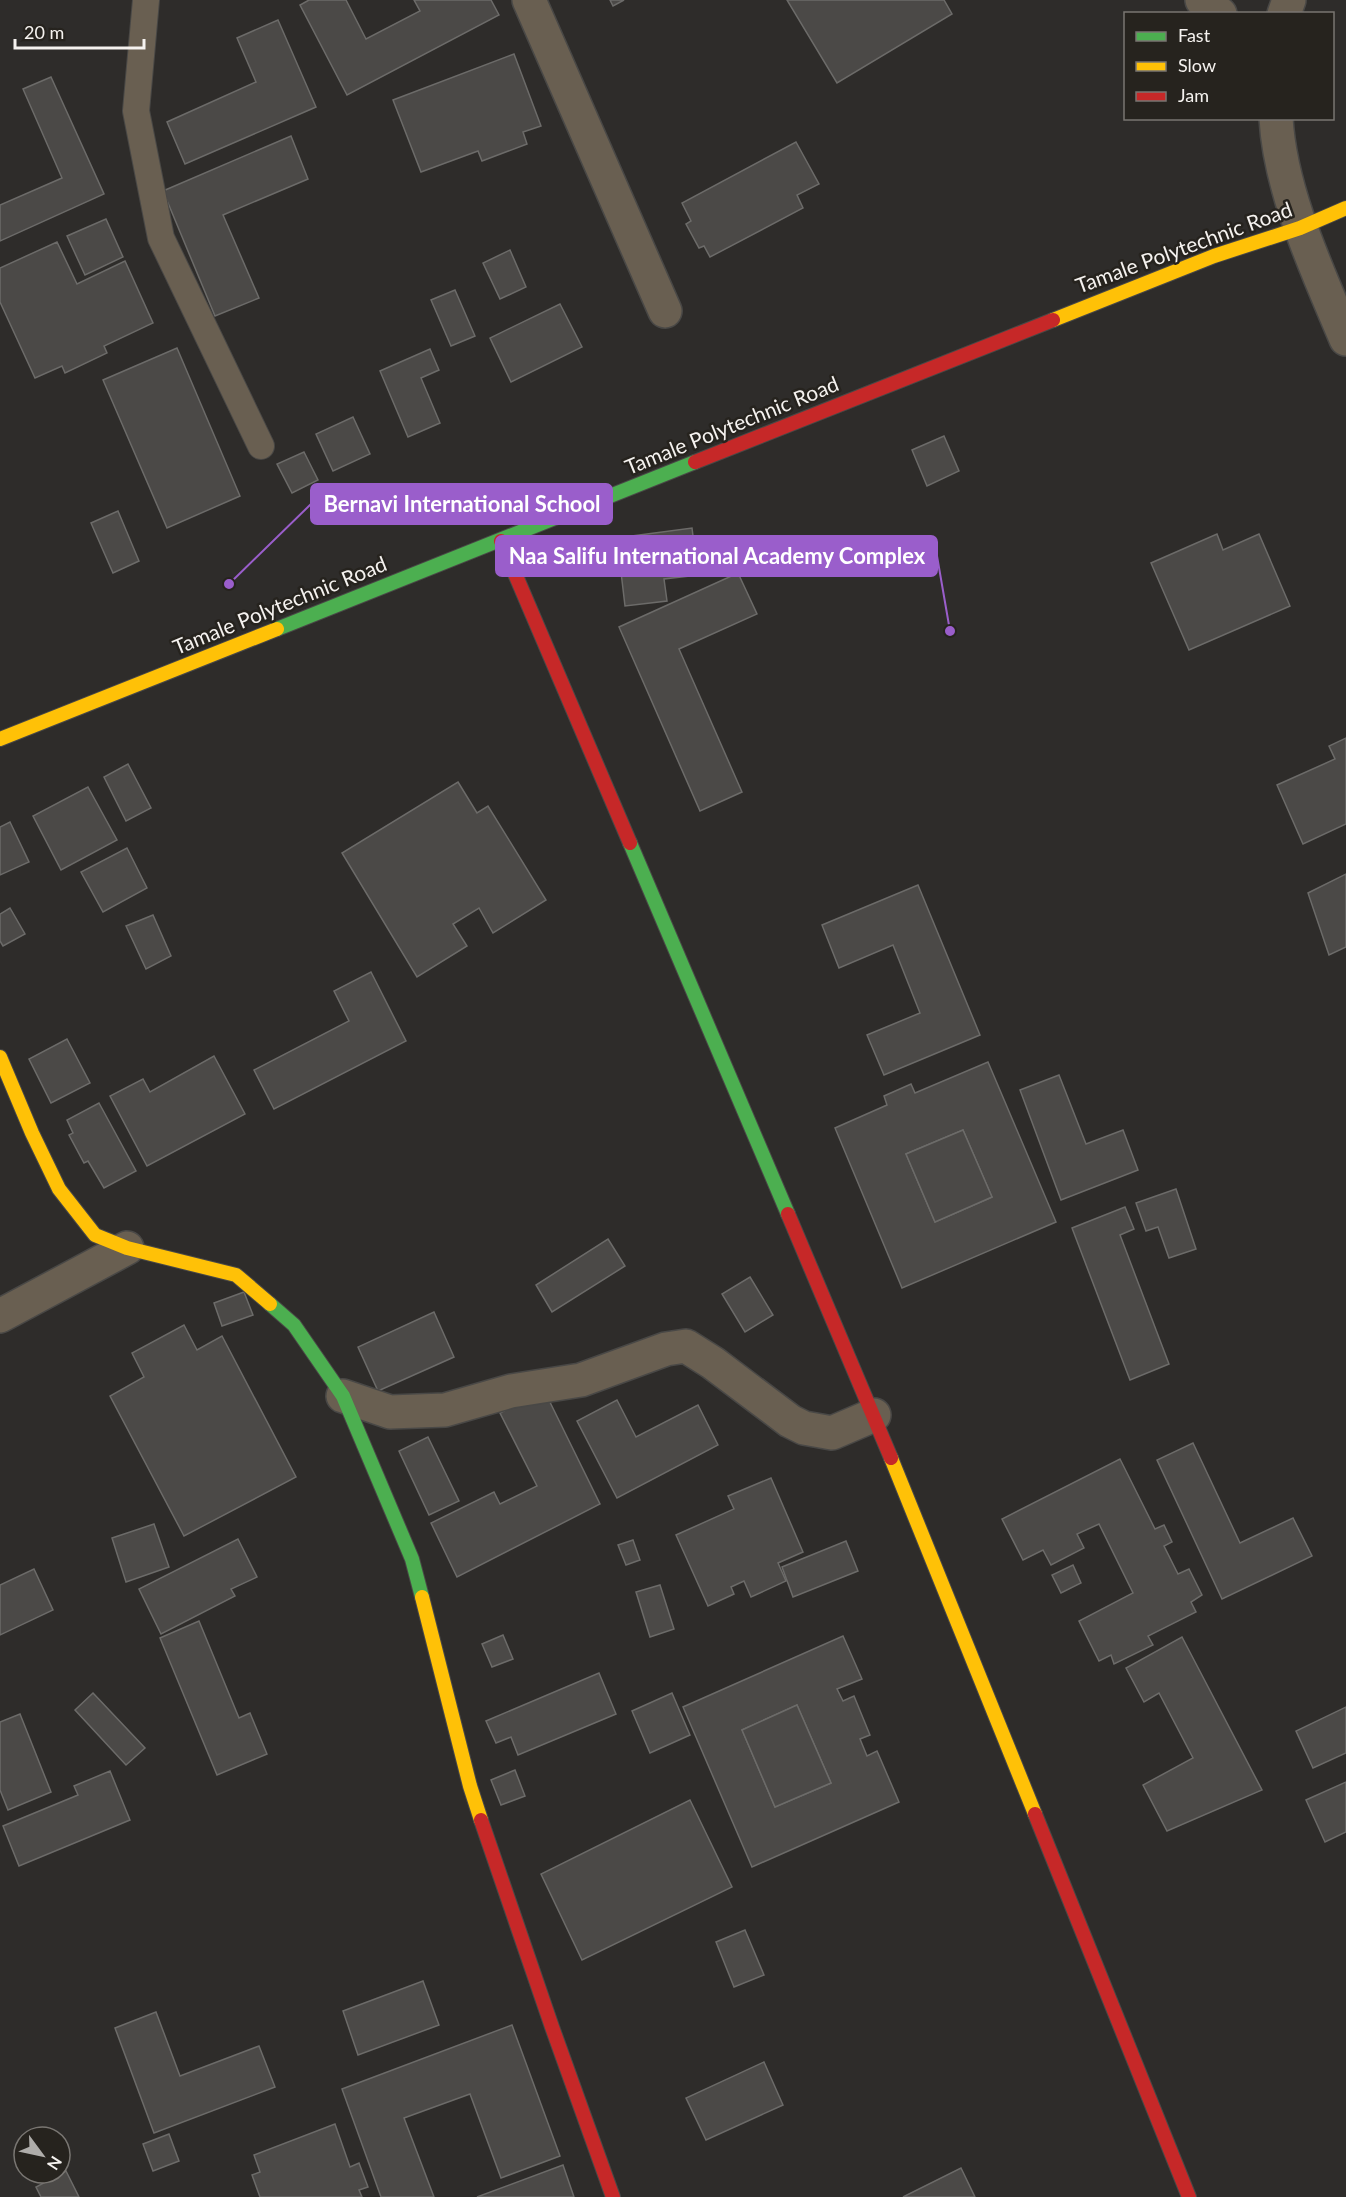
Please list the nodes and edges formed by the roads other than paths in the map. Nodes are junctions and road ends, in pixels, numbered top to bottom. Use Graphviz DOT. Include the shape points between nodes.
graph roads {
  1 [pos="146,0"];
  2 [pos="529,0"];
  3 [pos="1202,0"];
  4 [pos="1217,12"];
  5 [pos="1276,120"];
  6 [pos="1346,208"];
  7 [pos="1300,228"];
  8 [pos="665,311"];
  9 [pos="1346,339"];
  10 [pos="261,446"];
  11 [pos="501,541"];
  12 [pos="0,739"];
  13 [pos="0,1058"];
  14 [pos="127,1248"];
  15 [pos="0,1316"];
  16 [pos="343,1396"];
  17 [pos="874,1415"];
  18 [pos="613,2197"];
  19 [pos="1189,2197"];
  1 -- 10 [label="lane" via="136,111 161,238"];
  2 -- 8 [label="street"];
  3 -- 4 [label="street"];
  5 -- 7 [label="street" via="1277,145"];
  6 -- 7 [label="street, Tamale Polytechnic Road"];
  7 -- 9 [label="street"];
  7 -- 11 [label="street, Tamale Polytechnic Road" via="1203,260"];
  11 -- 12 [label="street, Tamale Polytechnic Road"];
  11 -- 17 [label="street"];
  13 -- 14 [label="street" via="59,1189 95,1235"];
  14 -- 15 [label="street"];
  14 -- 16 [label="street" via="236,1275 294,1325"];
  16 -- 17 [label="street" via="390,1412 445,1410 511,1391 581,1380 666,1349 686,1346 804,1428 832,1433"];
  16 -- 18 [label="street" via="412,1559 470,1786"];
  17 -- 19 [label="street"];
}
